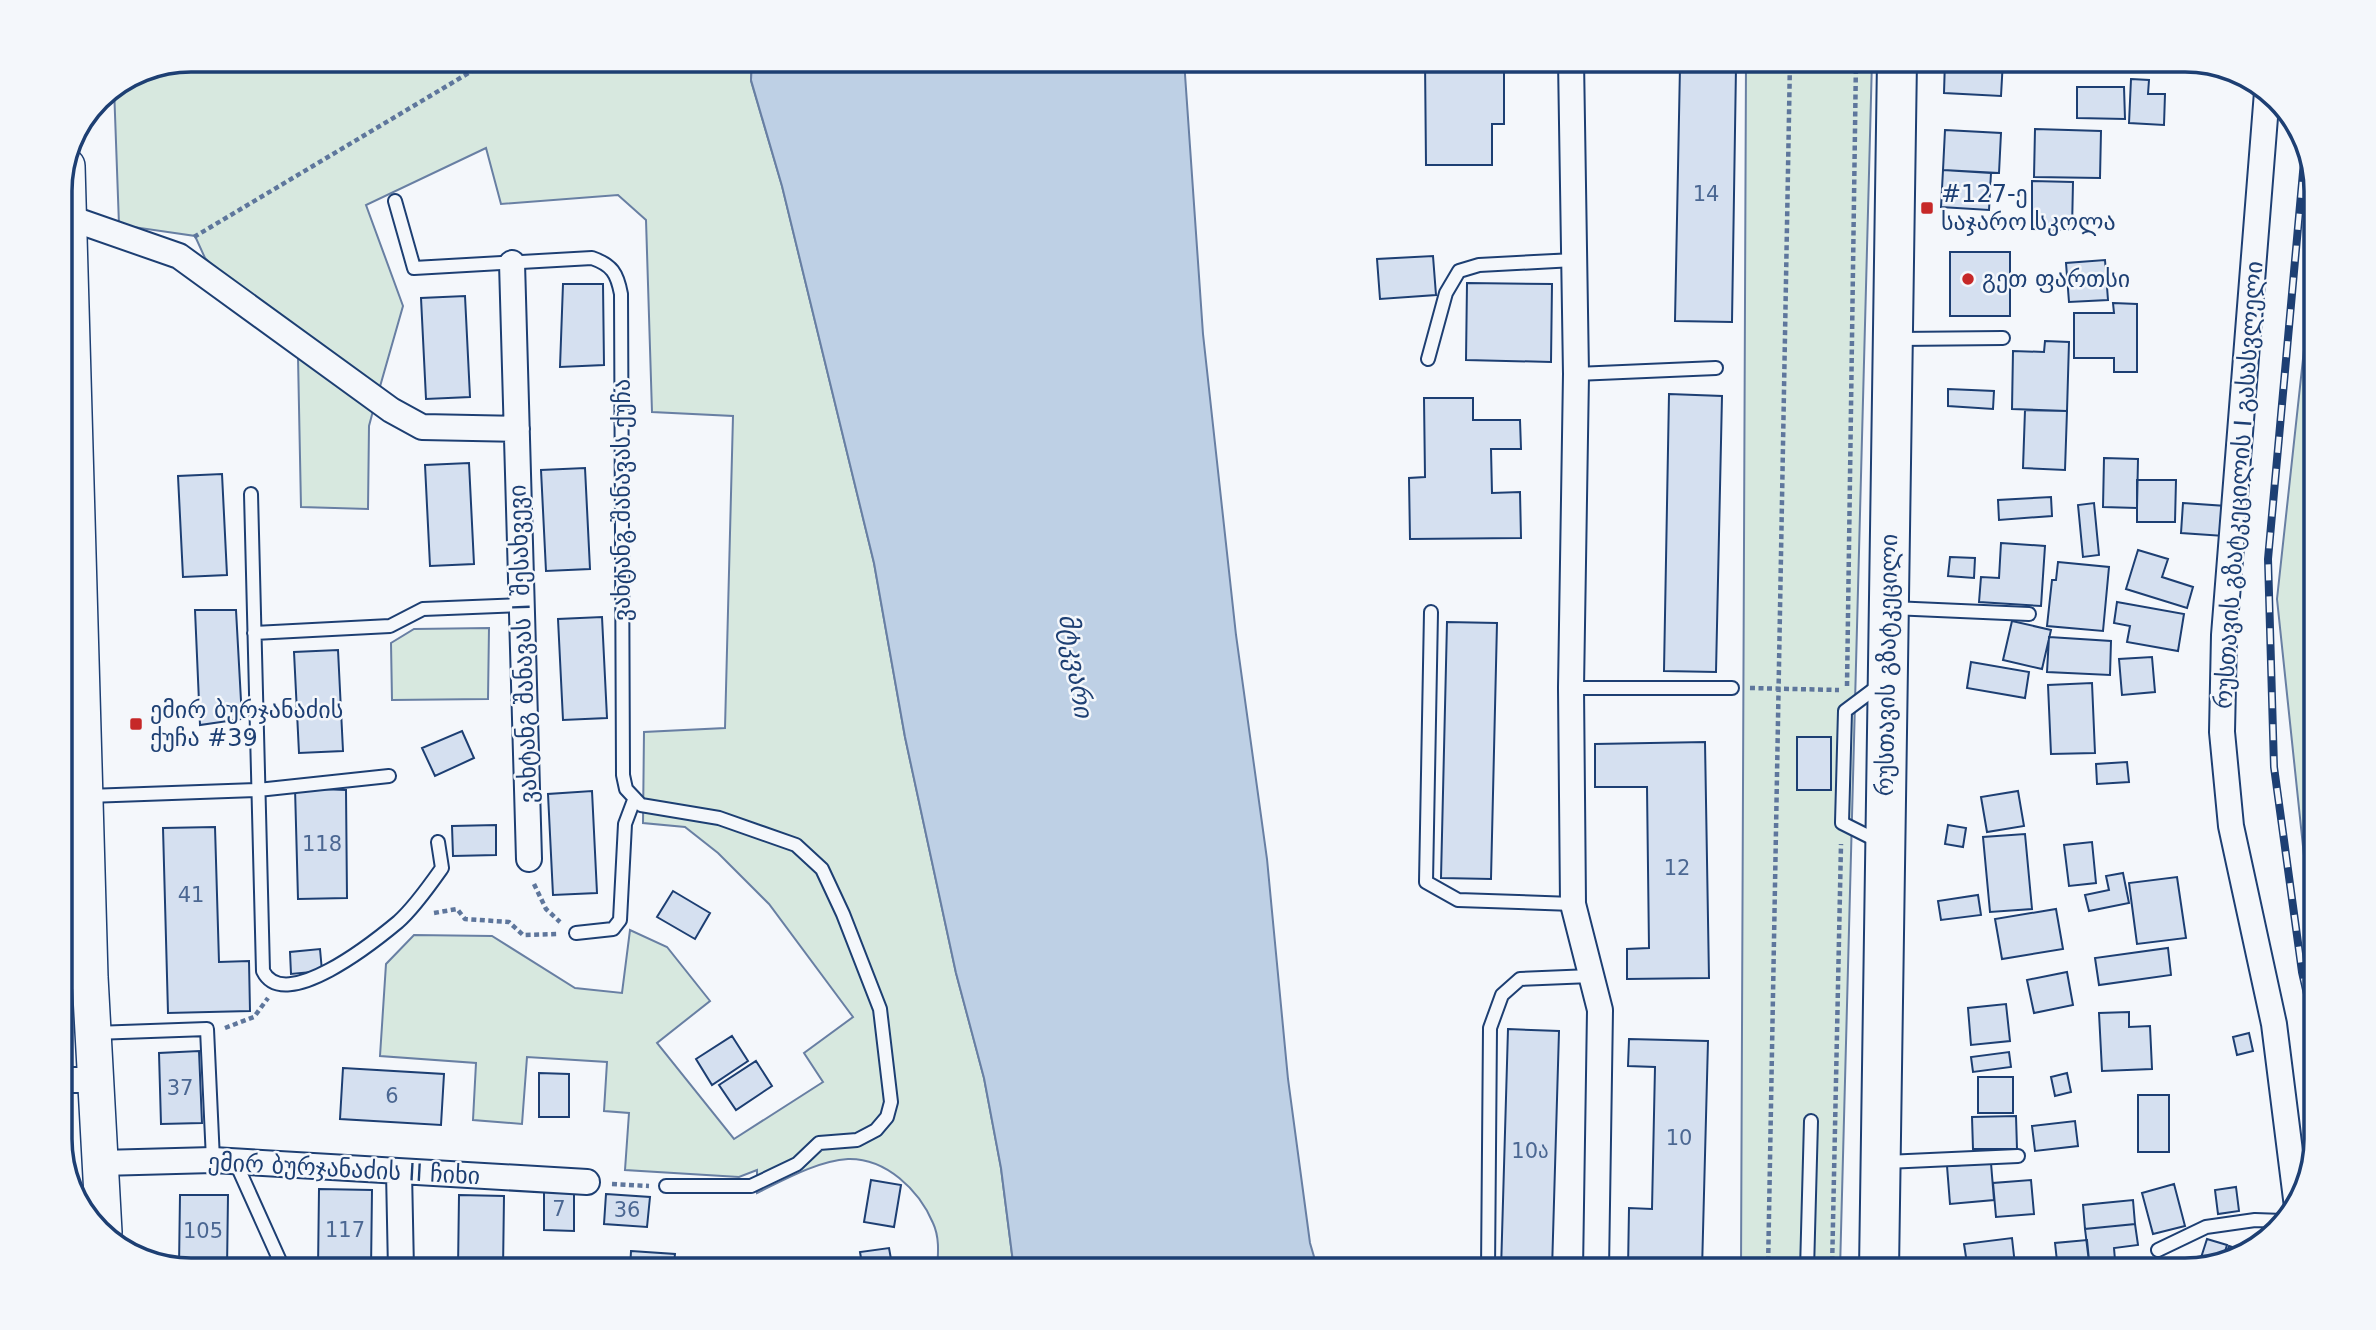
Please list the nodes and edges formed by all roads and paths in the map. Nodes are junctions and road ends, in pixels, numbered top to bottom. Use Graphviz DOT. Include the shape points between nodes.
graph roads {
  1 [pos="470,72"];
  2 [pos="1572,72"];
  3 [pos="1790,72"];
  4 [pos="1856,72"];
  5 [pos="1898,72"];
  6 [pos="2266,103"];
  7 [pos="395,201"];
  8 [pos="72,219"];
  9 [pos="179,256"];
  10 [pos="1574,261"];
  11 [pos="512,263"];
  12 [pos="2003,338"];
  13 [pos="1894,339"];
  14 [pos="1428,359"];
  15 [pos="1716,368"];
  16 [pos="1576,374"];
  17 [pos="517,429"];
  18 [pos="72,484"];
  19 [pos="251,494"];
  20 [pos="522,605"];
  21 [pos="1888,608"];
  22 [pos="1431,612"];
  23 [pos="2029,614"];
  24 [pos="254,633"];
  25 [pos="1887,679"];
  26 [pos="1777,687"];
  27 [pos="1571,688"];
  28 [pos="1732,688"];
  29 [pos="389,776"];
  30 [pos="258,790"];
  31 [pos="87,796"];
  32 [pos="634,800"];
  33 [pos="1842,822"];
  34 [pos="438,842"];
  35 [pos="1884,844"];
  36 [pos="529,859"];
  37 [pos="1573,904"];
  38 [pos="399,920"];
  39 [pos="576,933"];
  40 [pos="1591,976"];
  41 [pos="75,977"];
  42 [pos="275,986"];
  43 [pos="207,1029"];
  44 [pos="93,1033"];
  45 [pos="72,1080"];
  46 [pos="95,1080"];
  47 [pos="1811,1121"];
  48 [pos="2018,1156"];
  49 [pos="224,1161"];
  50 [pos="101,1163"];
  51 [pos="1879,1163"];
  52 [pos="399,1172"];
  53 [pos="587,1182"];
  54 [pos="666,1186"];
  55 [pos="2294,1186"];
  56 [pos="103,1219"];
  57 [pos="2271,1221"];
  58 [pos="2158,1251"];
  59 [pos="277,1258"];
  60 [pos="401,1258"];
  61 [pos="1488,1258"];
  62 [pos="1596,1258"];
  63 [pos="1768,1258"];
  64 [pos="1807,1258"];
  65 [pos="1832,1258"];
  66 [pos="1879,1258"];
  1 -- 9 [label="path" via="195,236"];
  2 -- 10 [label="street"];
  3 -- 26 [label="path"];
  4 -- 26 [label="path" via="1847,690"];
  5 -- 13 [label="highway, რუსთავის გზატკეცილი"];
  6 -- 55 [label="street, რუსთავის გზატკეცილის I გასასვლელი" via="2224,635 2222,732 2231,826 2274,1024"];
  7 -- 11 [label="lane" via="414,268"];
  8 -- 9 [label="street"];
  9 -- 17 [label="street" via="391,410 422,427"];
  10 -- 14 [label="lane" via="1479,265 1459,271 1446,293"];
  10 -- 16 [label="street"];
  11 -- 17 [label="street"];
  11 -- 32 [label="lane, ვახტანგ შანავას ქუჩა" via="592,258 608,264 618,276 623,775"];
  12 -- 13 [label="lane"];
  13 -- 21 [label="highway, რუსთავის გზატკეცილი"];
  15 -- 16 [label="lane"];
  16 -- 27 [label="street"];
  17 -- 20 [label="street, ვახტანგ შანავას I შესახვევი"];
  18 -- 31 [label="street"];
  19 -- 24 [label="lane"];
  20 -- 24 [label="lane" via="423,609 390,626"];
  20 -- 36 [label="street, ვახტანგ შანავას I შესახვევი"];
  21 -- 23 [label="lane"];
  21 -- 25 [label="highway, რუსთავის გზატკეცილი"];
  22 -- 37 [label="lane" via="1426,882 1458,900"];
  24 -- 30 [label="lane"];
  25 -- 33 [label="lane" via="1846,711"];
  25 -- 35 [label="highway, რუსთავის გზატკეცილი"];
  26 -- 28 [label="path"];
  26 -- 63 [label="path"];
  27 -- 28 [label="lane"];
  27 -- 37 [label="street"];
  29 -- 30 [label="lane"];
  30 -- 31 [label="lane"];
  30 -- 42 [label="lane" via="263,971"];
  31 -- 41 [label="street"];
  32 -- 39 [label="lane" via="625,824 620,920 613,929"];
  32 -- 54 [label="lane" via="719,818 796,845 822,869 880,1010 891,1102 887,1117 876,1130 857,1140 819,1143 797,1164 751,1186"];
  33 -- 35 [label="lane"];
  33 -- 65 [label="path"];
  34 -- 38 [label="lane" via="442,868"];
  35 -- 51 [label="highway, რუსთავის გზატკეცილი"];
  36 -- 39 [label="path" via="539,899 555,919"];
  37 -- 40 [label="street"];
  38 -- 39 [label="path" via="457,909 466,919 509,922 523,935"];
  38 -- 42 [label="lane" via="322,975"];
  40 -- 61 [label="lane" via="1520,979 1502,995 1490,1028"];
  40 -- 62 [label="street" via="1600,1010"];
  41 -- 44 [label="street"];
  42 -- 43 [label="path" via="254,1017 228,1028"];
  43 -- 44 [label="lane"];
  43 -- 49 [label="lane"];
  44 -- 46 [label="street"];
  45 -- 46 [label="street"];
  46 -- 50 [label="street"];
  47 -- 64 [label="lane"];
  48 -- 51 [label="lane"];
  49 -- 50 [label="street, ემირ ბურჯანაძის II ჩიხი"];
  49 -- 52 [label="street, ემირ ბურჯანაძის II ჩიხი"];
  49 -- 59 [label="lane"];
  50 -- 56 [label="street"];
  51 -- 66 [label="highway, რუსთავის გზატკეცილი"];
  52 -- 53 [label="street, ემირ ბურჯანაძის II ჩიხი"];
  52 -- 60 [label="street"];
  53 -- 54 [label="path"];
  57 -- 58 [label="lane" via="2206,1227"];
}
